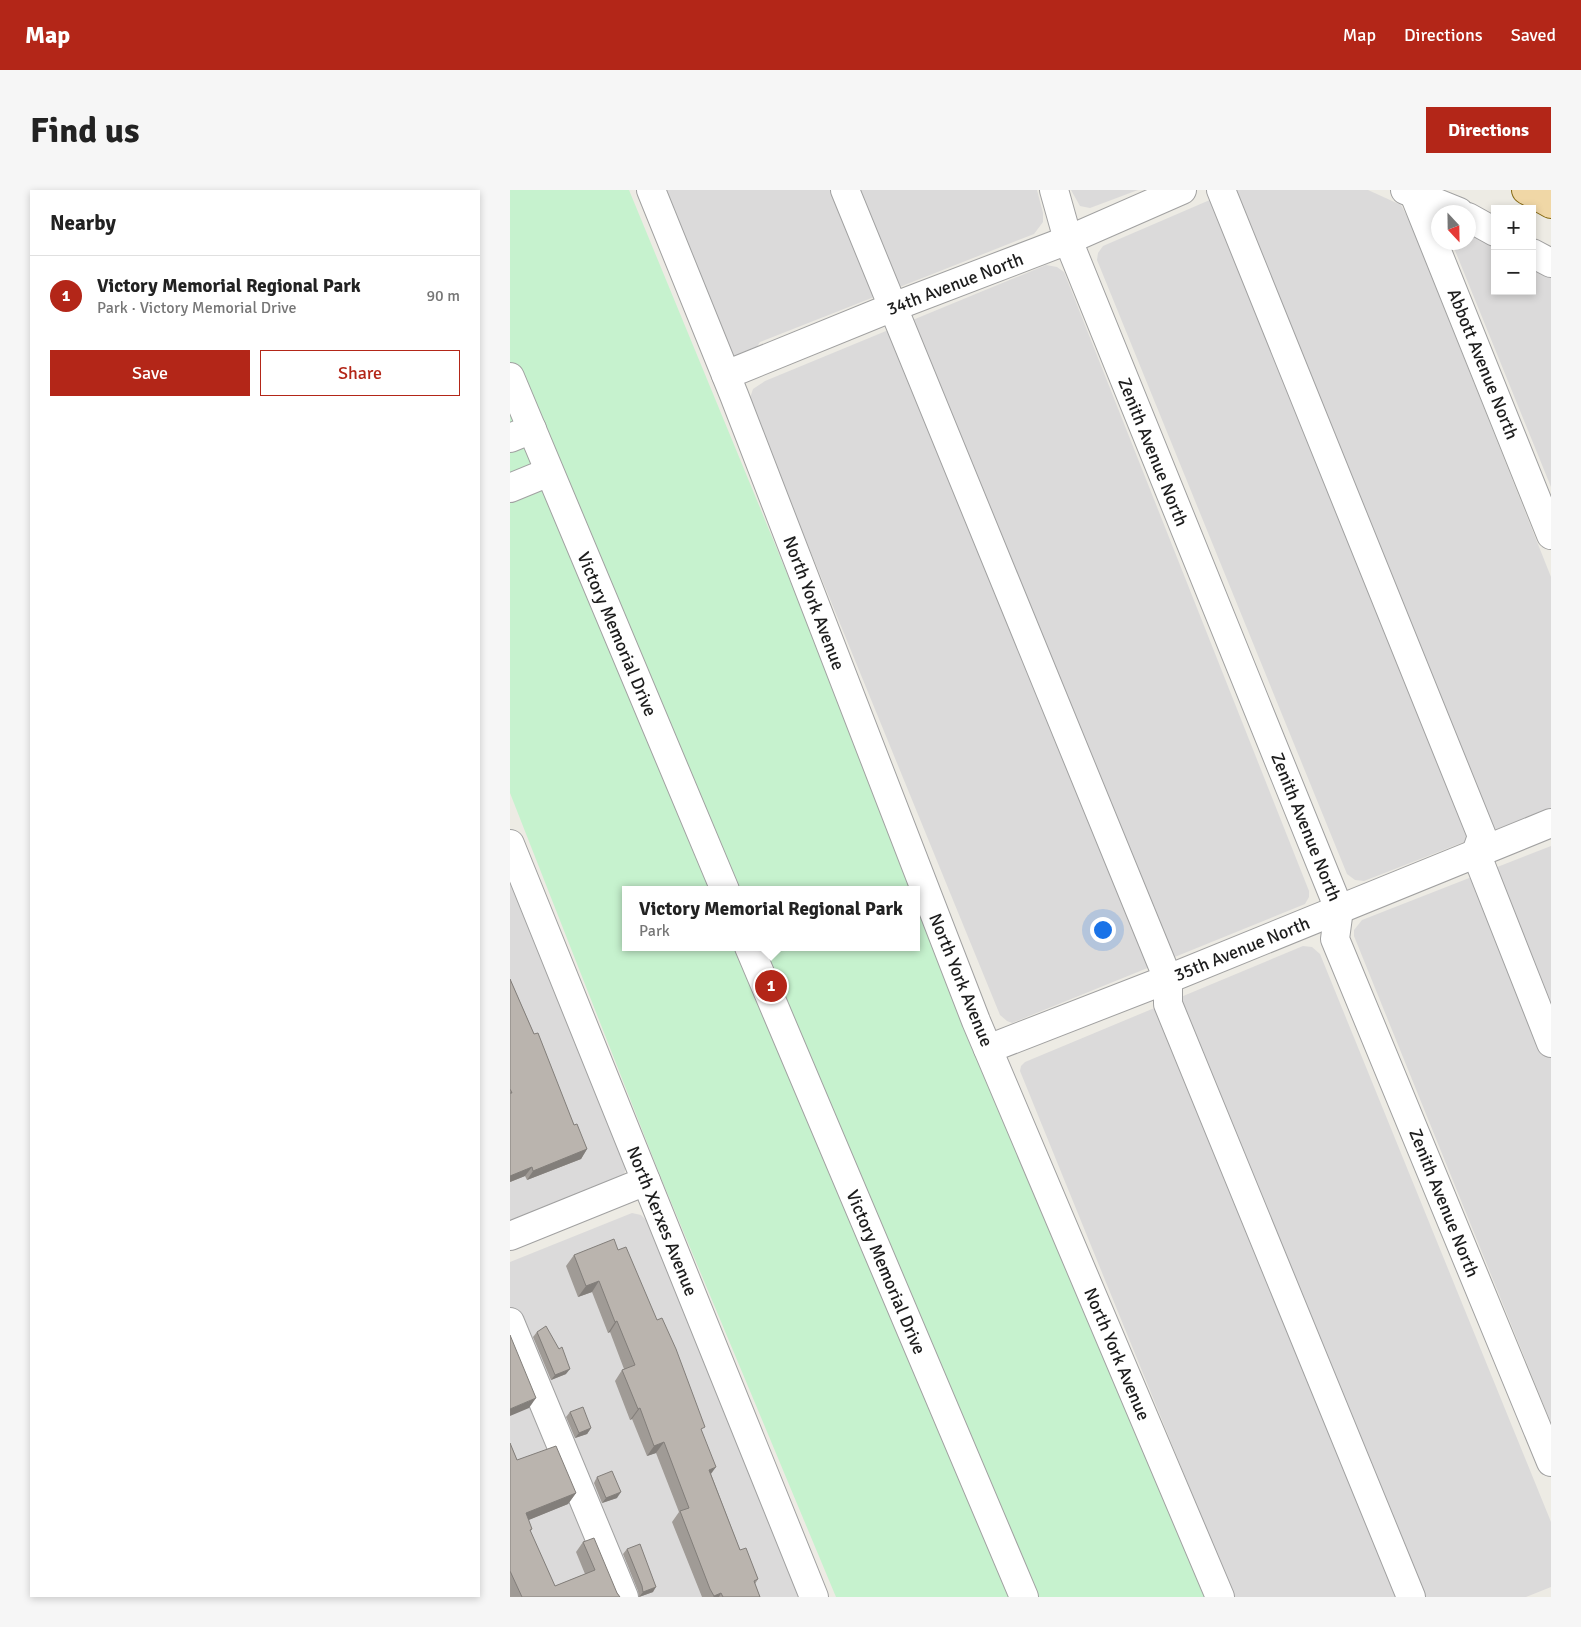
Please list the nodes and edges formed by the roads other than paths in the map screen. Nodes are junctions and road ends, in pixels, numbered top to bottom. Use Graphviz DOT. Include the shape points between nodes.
graph roads {
  1 [pos="651,190"];
  2 [pos="845,190"];
  3 [pos="1054,190"];
  4 [pos="1182,190"];
  5 [pos="1221,190"];
  6 [pos="1526,190"];
  7 [pos="1410,192"];
  8 [pos="1551,204"];
  9 [pos="1442,205"];
  10 [pos="1476,221"];
  11 [pos="1491,230"];
  12 [pos="1068,240"];
  13 [pos="1536,254"];
  14 [pos="1551,263"];
  15 [pos="893,307"];
  16 [pos="726,375"];
  17 [pos="510,377"];
  18 [pos="521,433"];
  19 [pos="550,472"];
  20 [pos="510,488"];
  21 [pos="1551,535"];
  22 [pos="1551,824"];
  23 [pos="510,844"];
  24 [pos="1476,853"];
  25 [pos="723,886"];
  26 [pos="1339,909"];
  27 [pos="751,951"];
  28 [pos="1168,979"];
  29 [pos="1551,1043"];
  30 [pos="988,1049"];
  31 [pos="646,1181"];
  32 [pos="510,1236"];
  33 [pos="510,1322"];
  34 [pos="1551,1462"];
  35 [pos="624,1597"];
  36 [pos="814,1597"];
  37 [pos="1024,1597"];
  38 [pos="1220,1597"];
  39 [pos="1411,1597"];
  1 -- 16 [label="street, North York Avenue"];
  2 -- 15 [label="street"];
  3 -- 12 [label="street, Zenith Avenue North"];
  4 -- 12 [label="street, 34th Avenue North"];
  5 -- 24 [label="street" via="1482,836"];
  6 -- 8 [label="main road"];
  7 -- 9 [label="street"];
  7 -- 21 [label="street, Abbott Avenue North"];
  10 -- 11 [label="street"];
  12 -- 15 [label="street, 34th Avenue North"];
  12 -- 26 [label="street, Zenith Avenue North"];
  13 -- 14 [label="street"];
  15 -- 16 [label="street, 34th Avenue North"];
  15 -- 28 [label="street"];
  16 -- 30 [label="street, North York Avenue"];
  17 -- 18 [label="street, Victory Memorial Drive"];
  18 -- 19 [label="street, Victory Memorial Drive"];
  19 -- 20 [label="street"];
  19 -- 25 [label="street, Victory Memorial Drive"];
  22 -- 24 [label="street, 35th Avenue North"];
  23 -- 31 [label="street, North Xerxes Avenue"];
  24 -- 26 [label="street, 35th Avenue North"];
  24 -- 29 [label="street"];
  26 -- 28 [label="street, 35th Avenue North"];
  26 -- 34 [label="street, Zenith Avenue North" via="1335,939"];
  27 -- 37 [label="street, Victory Memorial Drive"];
  28 -- 30 [label="street, 35th Avenue North"];
  28 -- 39 [label="street" via="1168,1004"];
  30 -- 38 [label="street, North York Avenue"];
  31 -- 32 [label="street"];
  31 -- 36 [label="street, North Xerxes Avenue"];
  33 -- 35 [label="street"];
}
